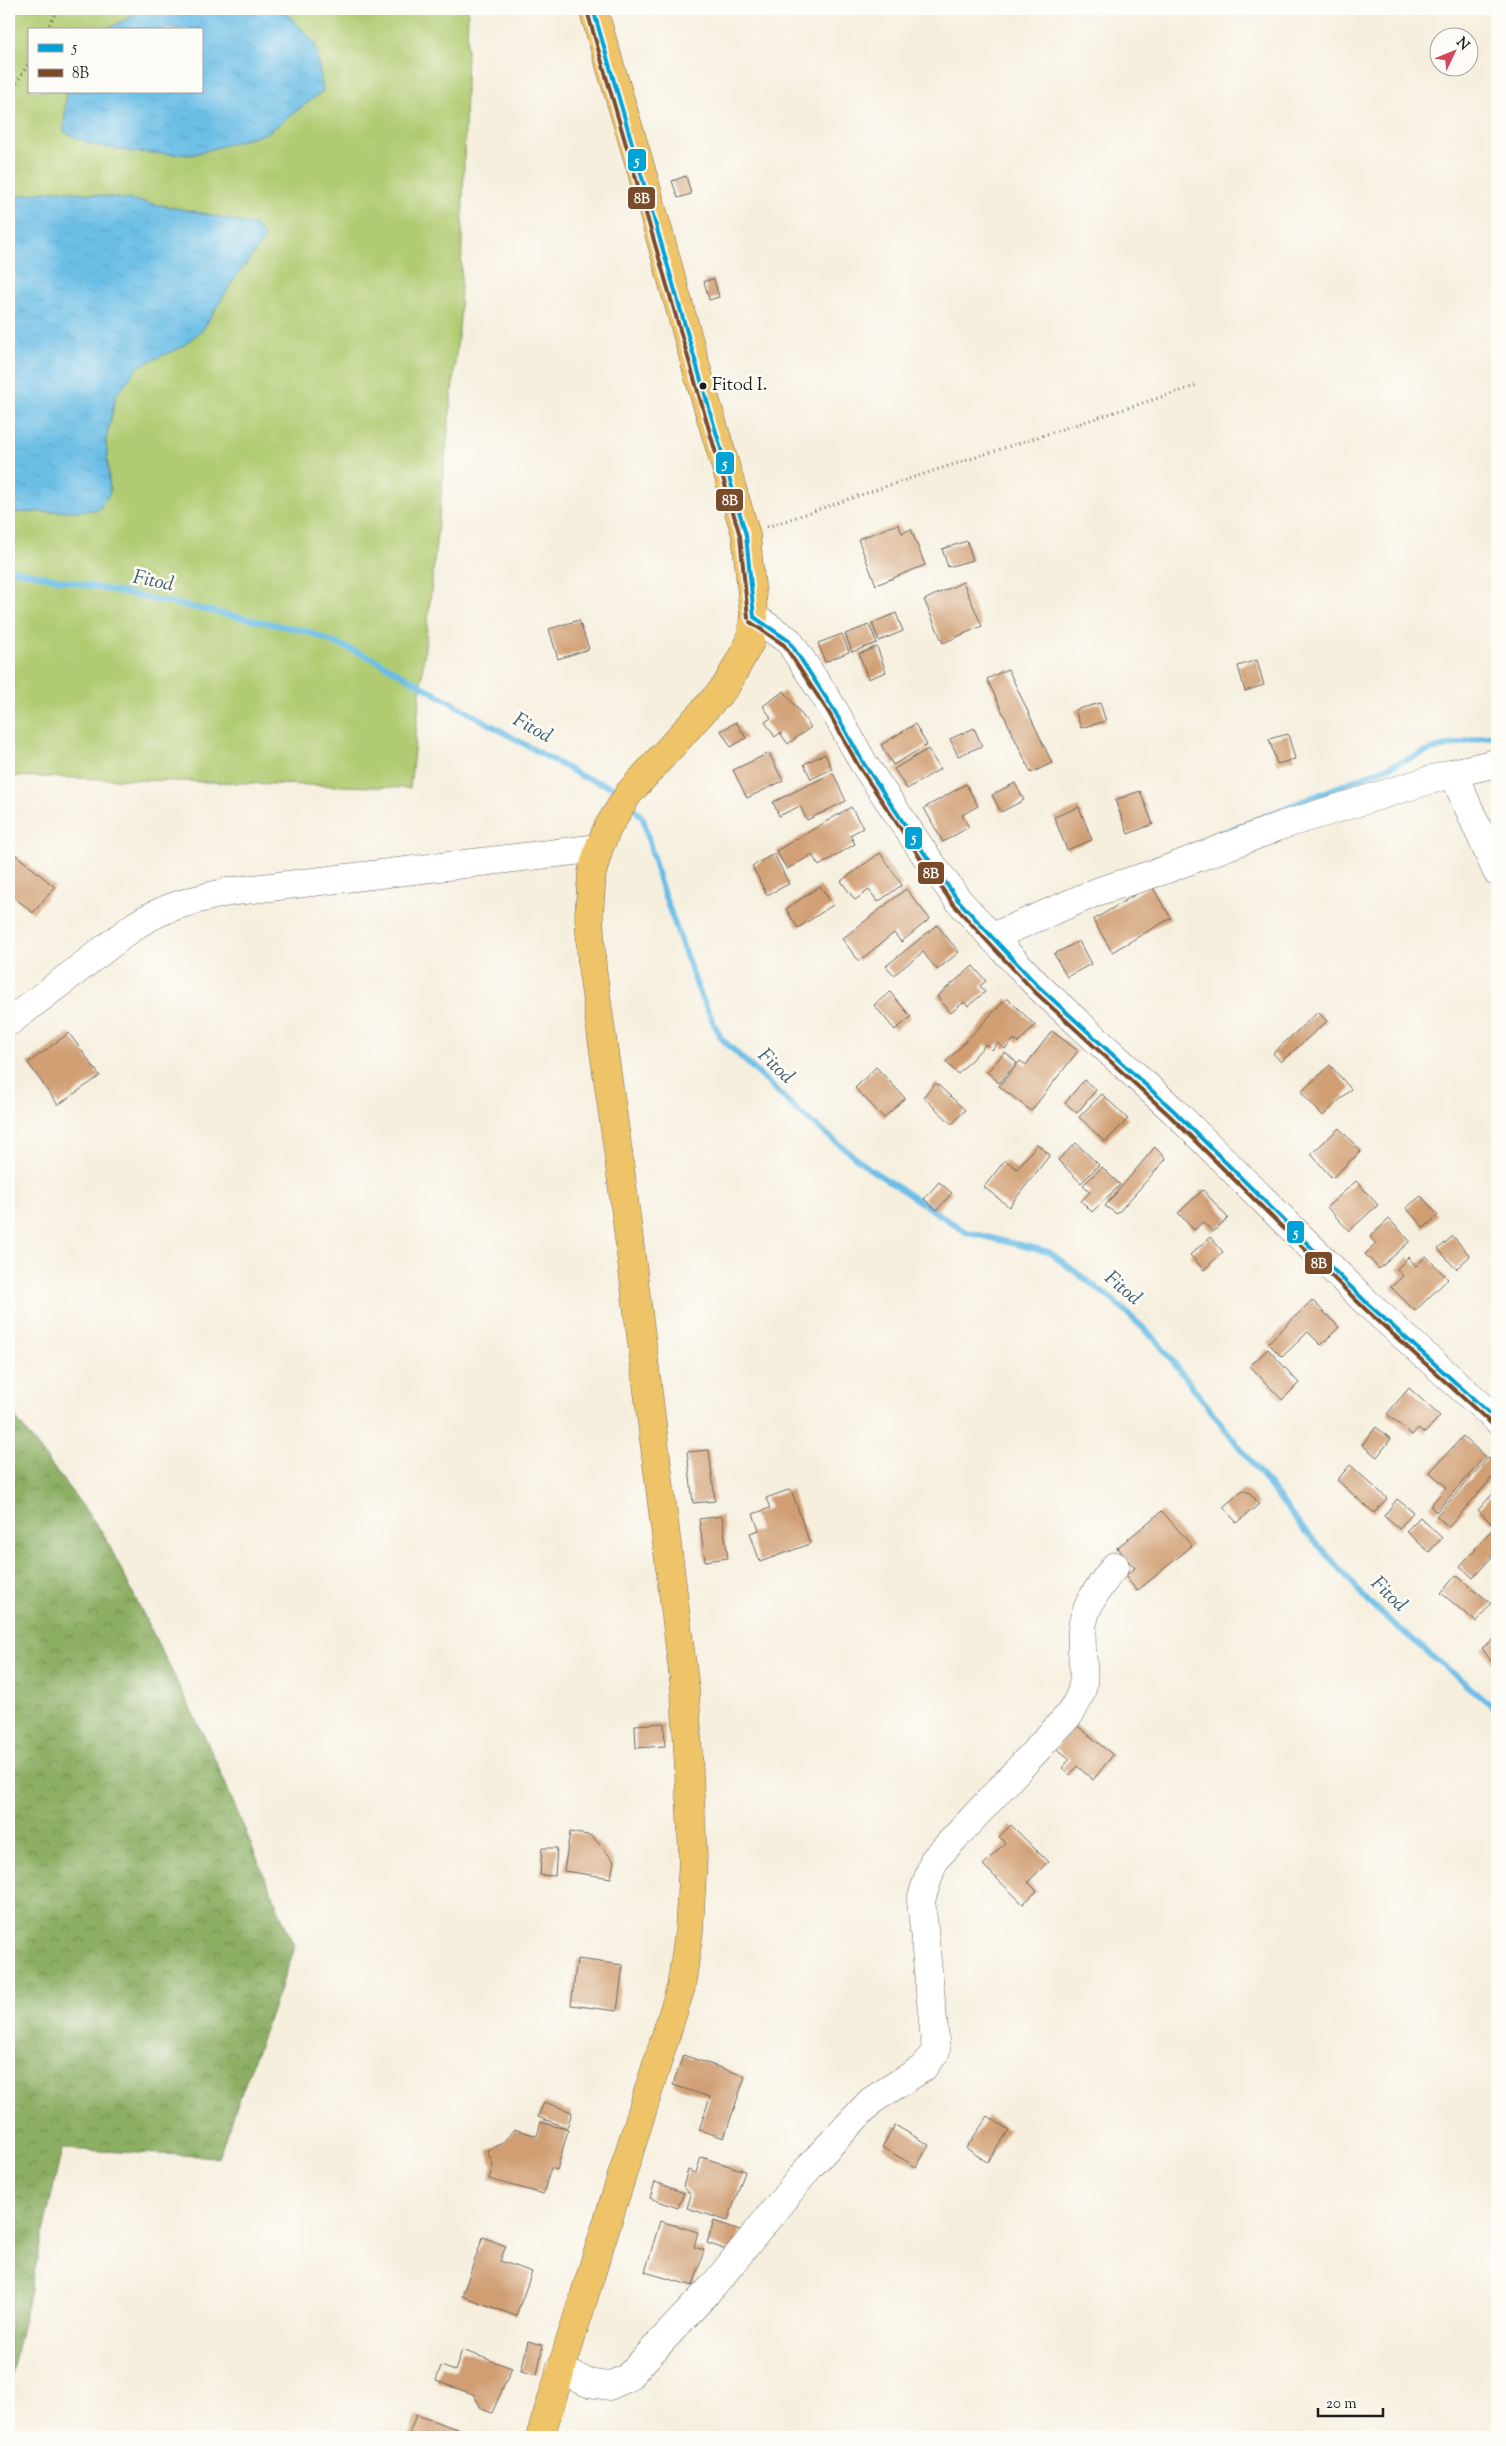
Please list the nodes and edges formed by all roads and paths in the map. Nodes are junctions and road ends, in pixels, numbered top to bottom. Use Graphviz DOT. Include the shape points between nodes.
graph roads {
  1 [pos="58,9"];
  2 [pos="593,9"];
  3 [pos="48,28"];
  4 [pos="28,64"];
  5 [pos="9,96"];
  6 [pos="1198,385"];
  7 [pos="746,534"];
  8 [pos="754,617"];
  9 [pos="1497,763"];
  10 [pos="1453,773"];
  11 [pos="599,848"];
  12 [pos="1497,872"];
  13 [pos="992,937"];
  14 [pos="9,1022"];
  15 [pos="1497,1420"];
  16 [pos="1116,1566"];
  17 [pos="560,2370"];
  18 [pos="540,2437"];
  1 -- 3 [label="path"];
  2 -- 7 [label="main road"];
  4 -- 5 [label="path"];
  6 -- 7 [label="path"];
  7 -- 8 [label="main road"];
  8 -- 11 [label="main road" via="750,642 723,691 625,798"];
  8 -- 13 [label="street" via="789,642 829,702 864,764 926,856 958,900"];
  9 -- 10 [label="street"];
  10 -- 12 [label="street"];
  10 -- 13 [label="street" via="1283,825 1099,891"];
  11 -- 14 [label="street" via="228,892 178,903 136,925"];
  11 -- 17 [label="main road" via="592,873 589,914 592,967 685,1689 693,1857 689,1932 681,1987"];
  13 -- 15 [label="street" via="1039,987 1174,1111 1368,1304"];
  16 -- 17 [label="street" via="1090,1600 1082,1629 1085,1673 1081,1698 1069,1715 934,1860 921,1900 936,2051 923,2068 871,2101 811,2165 714,2285 627,2378 610,2386 588,2383"];
  17 -- 18 [label="main road"];
}
